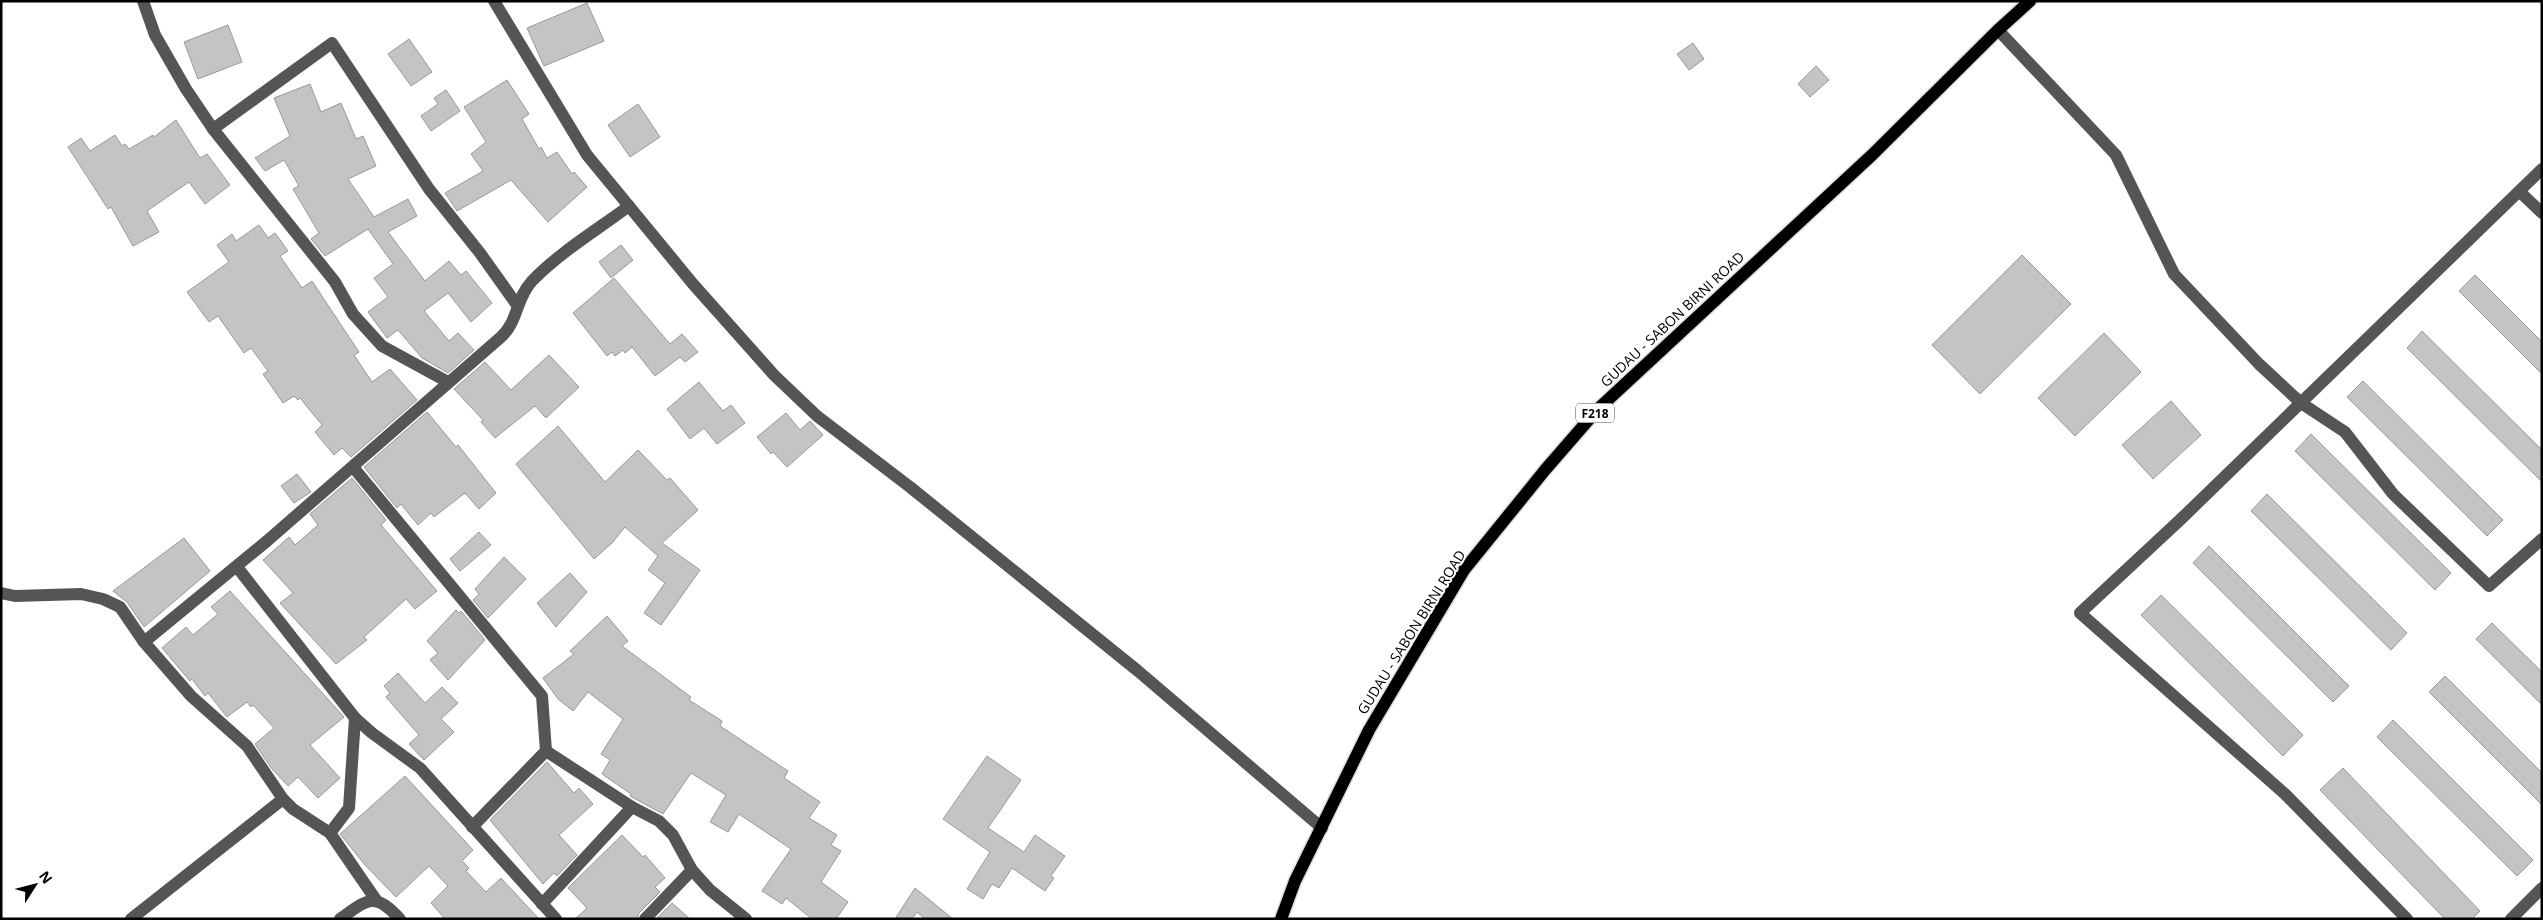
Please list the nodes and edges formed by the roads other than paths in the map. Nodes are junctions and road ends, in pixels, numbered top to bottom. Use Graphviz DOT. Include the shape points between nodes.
graph roads {
  1 [pos="143,1"];
  2 [pos="494,1"];
  3 [pos="2030,1"];
  4 [pos="1998,30"];
  5 [pos="213,128"];
  6 [pos="2542,170"];
  7 [pos="2520,192"];
  8 [pos="629,206"];
  9 [pos="2542,213"];
  10 [pos="517,305"];
  11 [pos="448,382"];
  12 [pos="2301,403"];
  13 [pos="353,467"];
  14 [pos="2542,539"];
  15 [pos="236,567"];
  16 [pos="1,593"];
  17 [pos="144,642"];
  18 [pos="356,718"];
  19 [pos="546,751"];
  20 [pos="283,799"];
  21 [pos="632,808"];
  22 [pos="472,828"];
  23 [pos="1322,828"];
  24 [pos="330,833"];
  25 [pos="692,870"];
  26 [pos="2542,888"];
  27 [pos="376,900"];
  28 [pos="542,904"];
  29 [pos="131,919"];
  30 [pos="340,919"];
  31 [pos="400,919"];
  32 [pos="556,919"];
  33 [pos="645,919"];
  34 [pos="746,919"];
  35 [pos="1281,919"];
  36 [pos="2407,919"];
  37 [pos="2511,919"];
  1 -- 5 [label="street" via="155,35"];
  2 -- 8 [label="street" via="587,155"];
  3 -- 4 [label="main road, GUDAU - SABON BIRNI ROAD / F218"];
  4 -- 12 [label="street" via="2116,156 2174,274 2259,364"];
  4 -- 23 [label="main road, GUDAU - SABON BIRNI ROAD / F218" via="1872,155 1598,409 1551,464 1464,570 1369,730"];
  5 -- 10 [label="street" via="332,43 429,190"];
  5 -- 11 [label="street" via="335,282 353,314 382,346"];
  6 -- 7 [label="street"];
  7 -- 9 [label="street"];
  7 -- 12 [label="street"];
  8 -- 10 [label="street" via="531,282"];
  8 -- 23 [label="street" via="774,375 817,416 910,486 1138,671"];
  10 -- 11 [label="street" via="506,333"];
  11 -- 13 [label="street"];
  12 -- 14 [label="street" via="2345,432 2393,494 2489,586"];
  12 -- 36 [label="street" via="2080,613 2285,794"];
  13 -- 15 [label="street"];
  13 -- 19 [label="street" via="542,696"];
  15 -- 17 [label="street"];
  15 -- 18 [label="street"];
  16 -- 17 [label="street" via="25,596 81,594 104,599 120,607"];
  17 -- 20 [label="street" via="191,696 247,746"];
  18 -- 22 [label="street" via="420,768"];
  18 -- 24 [label="street" via="349,808"];
  19 -- 21 [label="street"];
  19 -- 22 [label="street"];
  20 -- 24 [label="street"];
  20 -- 29 [label="street"];
  21 -- 25 [label="street" via="659,821 673,835"];
  21 -- 28 [label="street"];
  22 -- 28 [label="street"];
  23 -- 35 [label="main road, GUDAU - SABON BIRNI ROAD / F218" via="1295,881"];
  24 -- 27 [label="street"];
  25 -- 33 [label="street"];
  25 -- 34 [label="street" via="710,890"];
  26 -- 37 [label="street"];
  27 -- 30 [label="street" via="363,903"];
  27 -- 31 [label="street" via="386,904"];
  28 -- 32 [label="street"];
}
